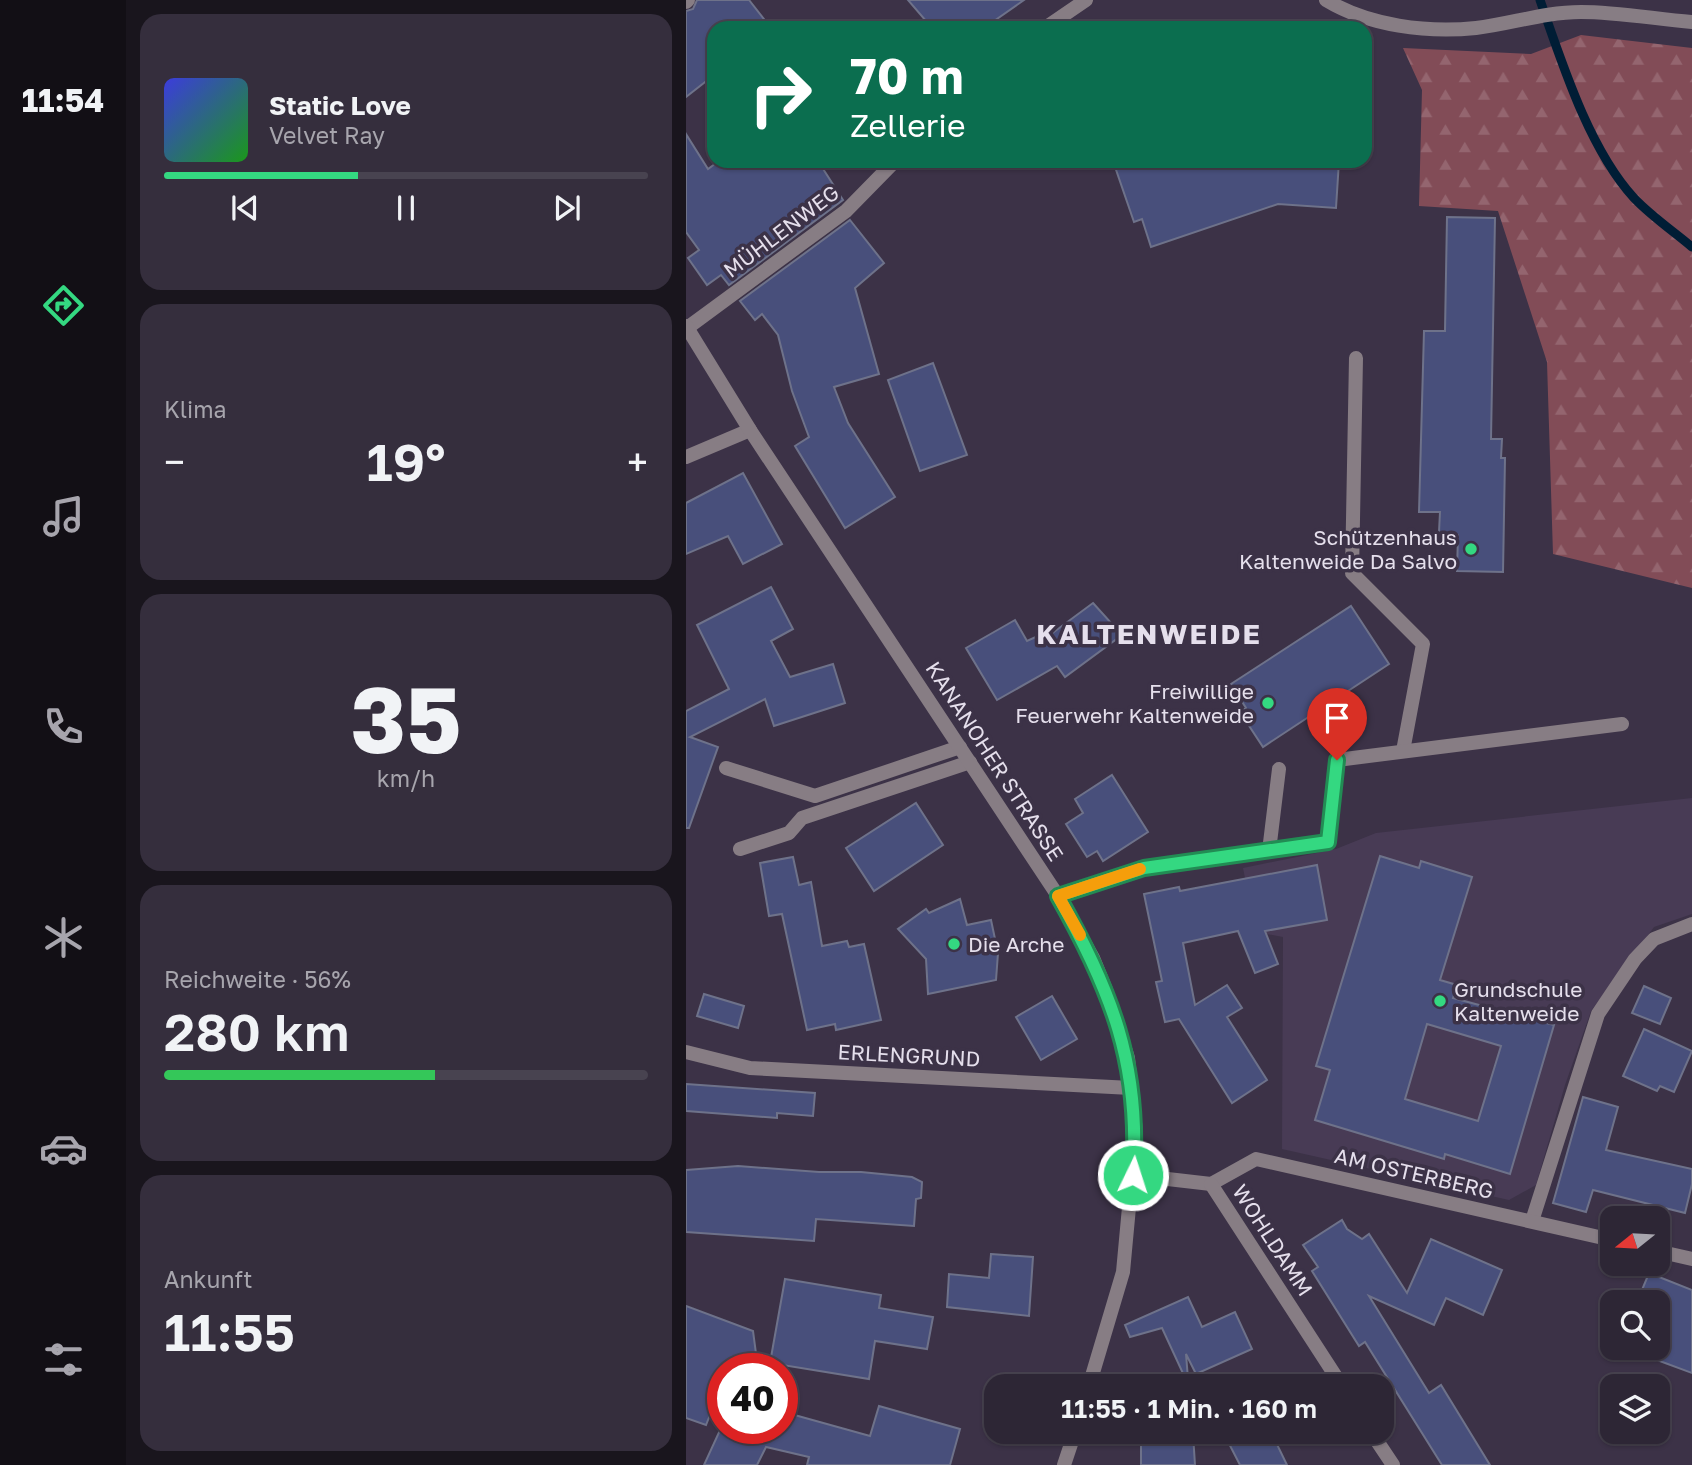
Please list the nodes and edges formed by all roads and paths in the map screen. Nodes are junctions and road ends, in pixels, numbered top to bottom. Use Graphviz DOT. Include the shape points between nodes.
graph roads {
  1 [pos="1086,0"];
  2 [pos="1326,0"];
  3 [pos="1055,21"];
  4 [pos="1692,22"];
  5 [pos="888,168"];
  6 [pos="687,327"];
  7 [pos="1356,358"];
  8 [pos="750,430"];
  9 [pos="686,457"];
  10 [pos="1622,724"];
  11 [pos="960,747"];
  12 [pos="1403,751"];
  13 [pos="970,762"];
  14 [pos="726,768"];
  15 [pos="1279,769"];
  16 [pos="740,849"];
  17 [pos="1269,851"];
  18 [pos="1058,896"];
  19 [pos="1692,924"];
  20 [pos="686,1052"];
  21 [pos="1132,1088"];
  22 [pos="1133,1175"];
  23 [pos="1211,1184"];
  24 [pos="1532,1221"];
  25 [pos="1600,1237"];
  26 [pos="1670,1254"];
  27 [pos="1692,1259"];
  28 [pos="1093,1374"];
  29 [pos="1334,1374"];
  30 [pos="1071,1444"];
  31 [pos="1379,1444"];
  32 [pos="1065,1465"];
  33 [pos="1393,1465"];
  1 -- 3 [label="street"];
  2 -- 4 [label="street" via="1397,26 1420,28 1477,28 1530,16 1579,12"];
  5 -- 6 [label="street, MÜHLENWEG" via="846,211"];
  6 -- 8 [label="street, KANANOHER STRASSE"];
  7 -- 12 [label="street" via="1352,573 1423,644"];
  8 -- 9 [label="street"];
  8 -- 11 [label="street, KANANOHER STRASSE"];
  10 -- 12 [label="street"];
  11 -- 13 [label="street, KANANOHER STRASSE"];
  11 -- 14 [label="street" via="815,796"];
  12 -- 17 [label="street" via="1337,760 1328,842"];
  13 -- 16 [label="street" via="802,818 789,833"];
  13 -- 18 [label="street, KANANOHER STRASSE"];
  15 -- 17 [label="street"];
  17 -- 18 [label="street" via="1144,868"];
  18 -- 21 [label="street, KANANOHER STRASSE" via="1106,990 1128,1058"];
  19 -- 24 [label="street" via="1654,939 1598,1014"];
  20 -- 21 [label="street, ERLENGRUND" via="750,1068"];
  21 -- 22 [label="street, KANANOHER STRASSE"];
  22 -- 23 [label="street, WOHLDAMM"];
  22 -- 28 [label="street, KANANOHER STRASSE" via="1124,1272"];
  23 -- 24 [label="street, AM OSTERBERG" via="1256,1159"];
  23 -- 29 [label="street, WOHLDAMM"];
  24 -- 25 [label="street, AM OSTERBERG"];
  26 -- 27 [label="street"];
  30 -- 32 [label="street"];
  31 -- 33 [label="street"];
}
